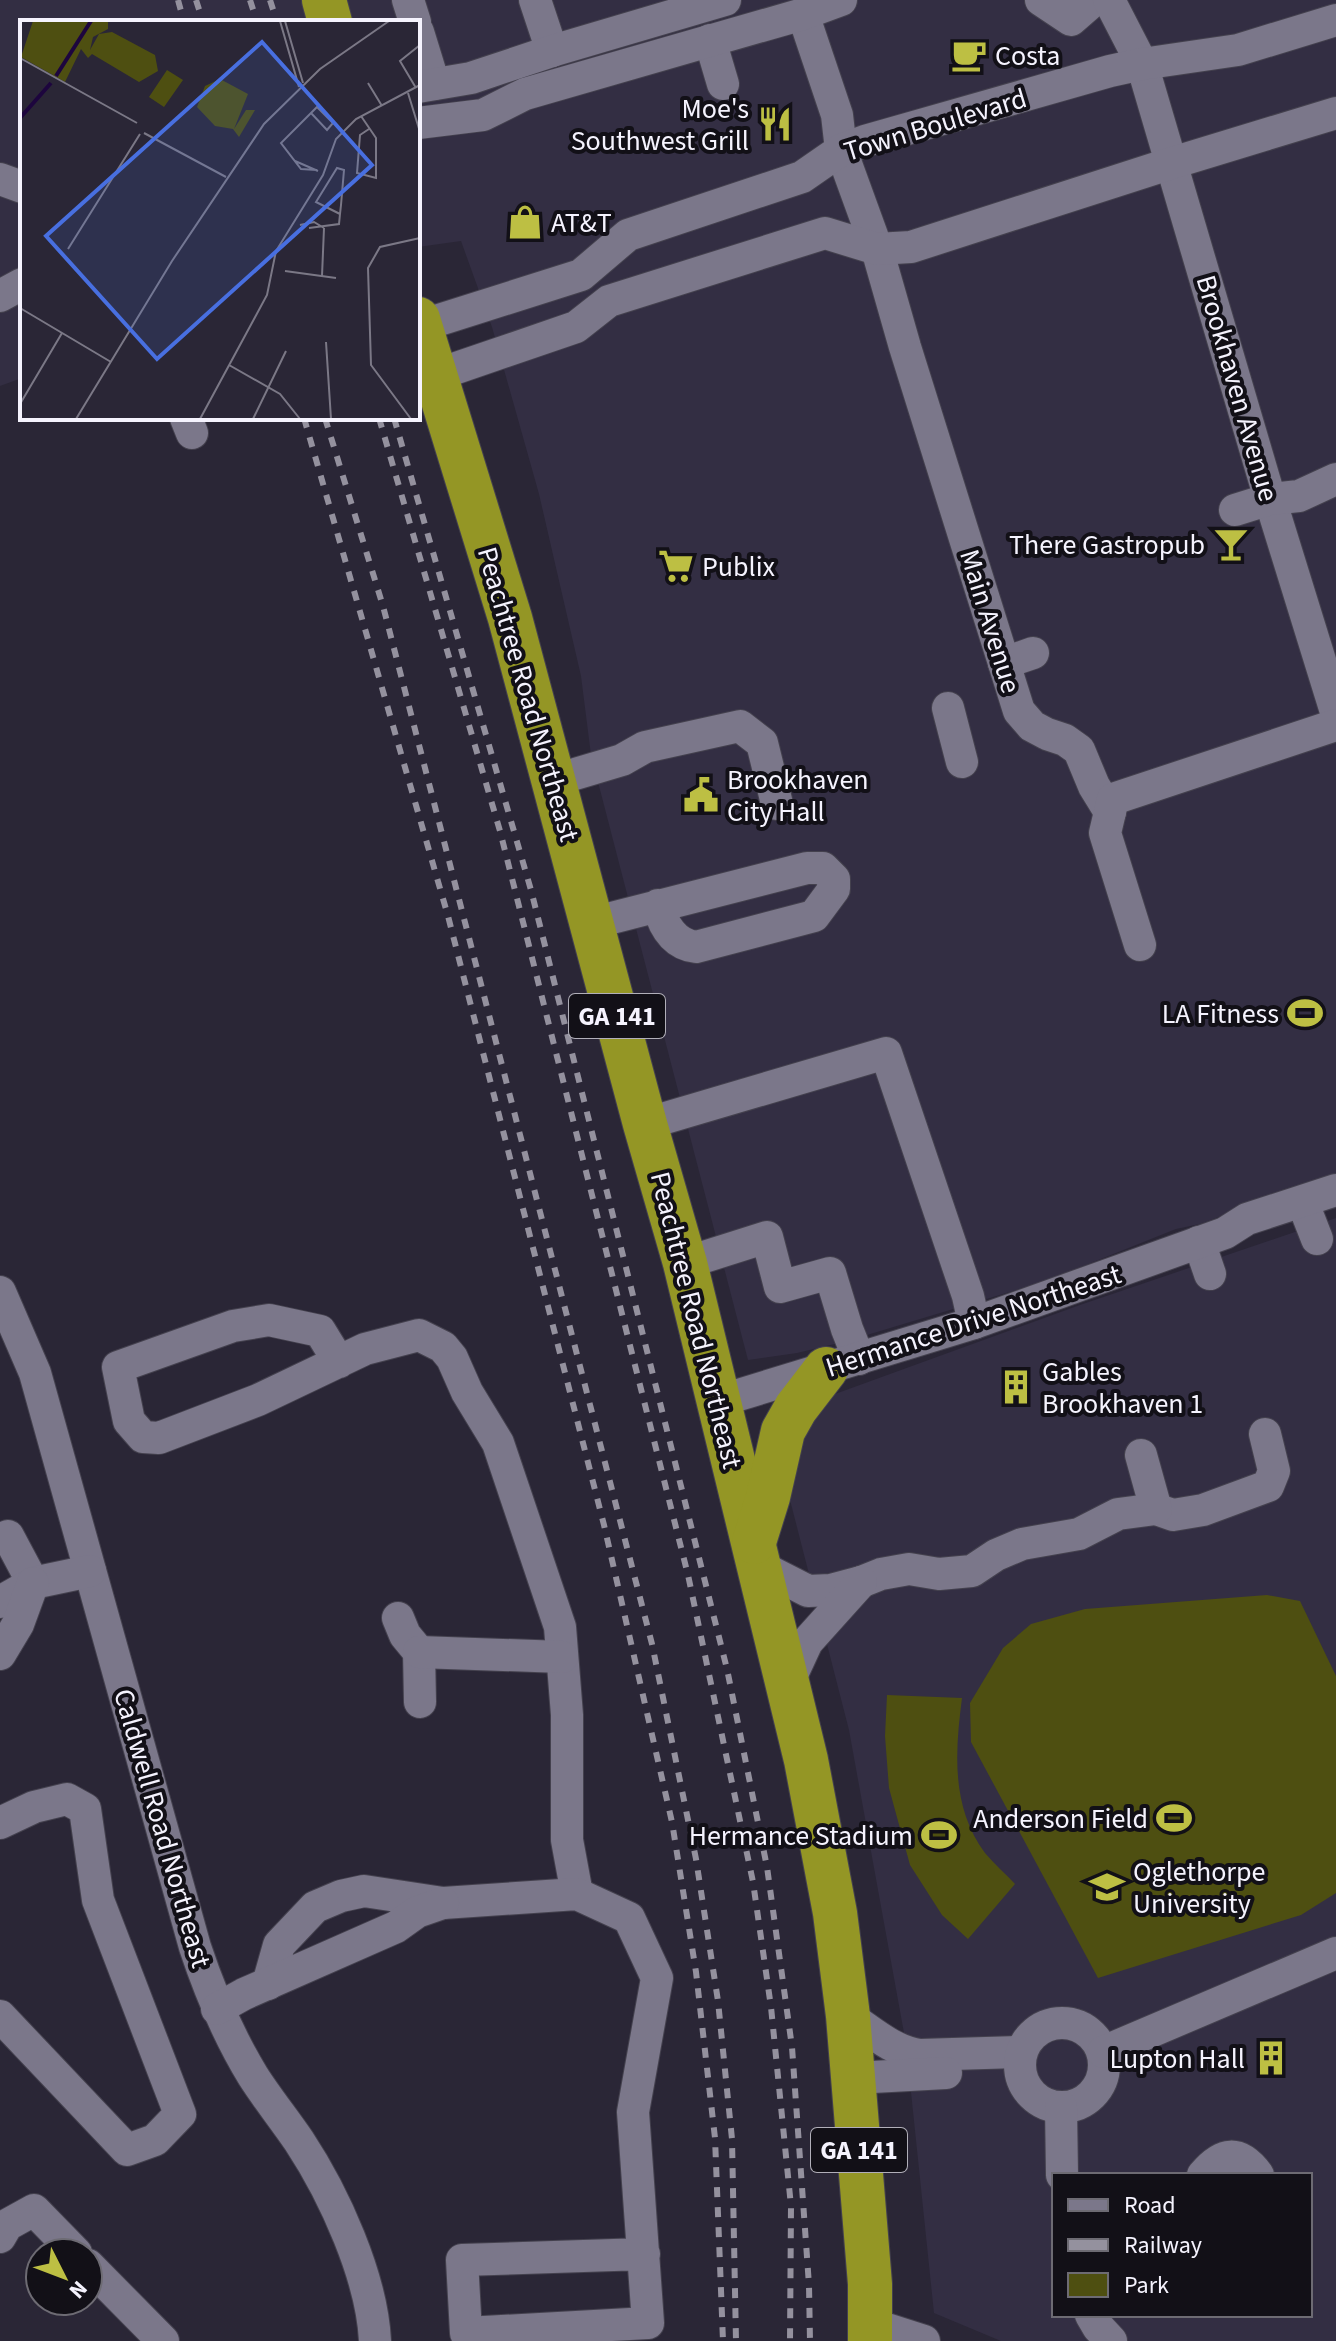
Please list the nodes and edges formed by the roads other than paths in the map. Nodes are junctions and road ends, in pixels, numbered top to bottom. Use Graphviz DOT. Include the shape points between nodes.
graph roads {
  1 [pos="324,0"];
  2 [pos="408,0"];
  3 [pos="535,0"];
  4 [pos="725,0"];
  5 [pos="841,0"];
  6 [pos="1041,0"];
  7 [pos="1094,0"];
  8 [pos="1109,0"];
  9 [pos="803,14"];
  10 [pos="329,20"];
  11 [pos="414,20"];
  12 [pos="1336,20"];
  13 [pos="710,40"];
  14 [pos="420,45"];
  15 [pos="552,51"];
  16 [pos="1142,64"];
  17 [pos="723,84"];
  18 [pos="426,85"];
  19 [pos="1336,113"];
  20 [pos="420,123"];
  21 [pos="841,150"];
  22 [pos="1172,163"];
  23 [pos="0,179"];
  24 [pos="20,186"];
  25 [pos="877,249"];
  26 [pos="20,285"];
  27 [pos="0,296"];
  28 [pos="420,323"];
  29 [pos="420,326"];
  30 [pos="436,375"];
  31 [pos="1336,479"];
  32 [pos="1270,499"];
  33 [pos="1235,510"];
  34 [pos="948,708"];
  35 [pos="1336,712"];
  36 [pos="1336,725"];
  37 [pos="962,762"];
  38 [pos="555,780"];
  39 [pos="777,804"];
  40 [pos="1110,812"];
  41 [pos="658,905"];
  42 [pos="592,923"];
  43 [pos="1140,945"];
  44 [pos="645,1124"];
  45 [pos="1325,1216"];
  46 [pos="1212,1238"];
  47 [pos="685,1263"];
  48 [pos="1210,1274"];
  49 [pos="0,1292"];
  50 [pos="974,1323"];
  51 [pos="339,1362"];
  52 [pos="843,1364"];
  53 [pos="719,1401"];
  54 [pos="1265,1434"];
  55 [pos="1141,1455"];
  56 [pos="1156,1509"];
  57 [pos="8,1536"];
  58 [pos="756,1555"];
  59 [pos="90,1571"];
  60 [pos="861,1582"];
  61 [pos="33,1583"];
  62 [pos="0,1602"];
  63 [pos="398,1618"];
  64 [pos="419,1652"];
  65 [pos="0,1654"];
  66 [pos="562,1657"];
  67 [pos="788,1683"];
  68 [pos="420,1702"];
  69 [pos="0,1823"];
  70 [pos="577,1894"];
  71 [pos="430,1908"];
  72 [pos="373,1915"];
  73 [pos="1336,1953"];
  74 [pos="277,1980"];
  75 [pos="217,2009"];
  76 [pos="0,2016"];
  77 [pos="848,2016"];
  78 [pos="1103,2052"];
  79 [pos="1020,2061"];
  80 [pos="854,2078"];
  81 [pos="1061,2107"];
  82 [pos="1062,2173"];
  83 [pos="1205,2173"];
  84 [pos="1256,2173"];
  85 [pos="0,2237"];
  86 [pos="60,2237"];
  87 [pos="644,2254"];
  88 [pos="104,2281"];
  89 [pos="1092,2317"];
  90 [pos="871,2332"];
  91 [pos="163,2341"];
  92 [pos="375,2341"];
  93 [pos="924,2341"];
  94 [pos="1111,2341"];
  1 -- 10 [label="highway"];
  2 -- 11 [label="street"];
  3 -- 15 [label="street"];
  4 -- 15 [label="street"];
  5 -- 9 [label="street"];
  6 -- 7 [label="street" via="1071,20"];
  8 -- 16 [label="street, Brookhaven Avenue"];
  9 -- 13 [label="street"];
  9 -- 21 [label="street, Main Avenue" via="837,115"];
  12 -- 16 [label="street, Town Boulevard" via="1238,50"];
  13 -- 17 [label="street"];
  13 -- 20 [label="street" via="525,94 483,115"];
  14 -- 18 [label="street"];
  15 -- 18 [label="street" via="471,78"];
  16 -- 21 [label="street, Town Boulevard"];
  16 -- 22 [label="street, Brookhaven Avenue"];
  19 -- 22 [label="street"];
  21 -- 25 [label="street, Main Avenue"];
  21 -- 28 [label="street, Town Boulevard" via="802,177 628,235 581,275"];
  22 -- 25 [label="street" via="911,247"];
  22 -- 32 [label="street, Brookhaven Avenue"];
  23 -- 24 [label="street"];
  25 -- 30 [label="street" via="825,233 609,301 576,327"];
  25 -- 40 [label="street, Main Avenue" via="905,347 1019,658 1019,711 1032,726 1079,750"];
  26 -- 27 [label="street"];
  29 -- 30 [label="highway, Peachtree Road Northeast / GA 141"];
  30 -- 38 [label="highway, Peachtree Road Northeast / GA 141"];
  31 -- 32 [label="street" via="1299,496"];
  32 -- 33 [label="street"];
  32 -- 35 [label="street, Brookhaven Avenue"];
  34 -- 37 [label="street"];
  36 -- 40 [label="street" via="1113,799"];
  38 -- 39 [label="street" via="622,760 645,747 740,726 762,743"];
  38 -- 42 [label="highway, Peachtree Road Northeast / GA 141"];
  40 -- 43 [label="street" via="1105,833"];
  41 -- 41 [label="street" via="807,868 823,868 834,879 834,889 814,916 696,947 668,931"];
  41 -- 42 [label="street"];
  42 -- 44 [label="highway, Peachtree Road Northeast / GA 141"];
  44 -- 47 [label="highway, Peachtree Road Northeast / GA 141"];
  44 -- 50 [label="street" via="886,1053"];
  45 -- 46 [label="street, Hermance Drive Northeast" via="1247,1219"];
  46 -- 48 [label="street"];
  46 -- 50 [label="street, Hermance Drive Northeast"];
  47 -- 52 [label="street" via="767,1237 780,1287 830,1273 847,1329"];
  47 -- 53 [label="highway, Peachtree Road Northeast / GA 141"];
  49 -- 59 [label="street, Caldwell Road Northeast" via="35,1373"];
  50 -- 52 [label="street, Hermance Drive Northeast"];
  51 -- 51 [label="street" via="159,1438 143,1437 129,1421 118,1367 233,1326 269,1320 320,1331"];
  51 -- 66 [label="street" via="365,1349 419,1335 452,1358 498,1443 560,1627"];
  52 -- 53 [label="street, Hermance Drive Northeast"];
  52 -- 58 [label="highway" via="796,1408 783,1431"];
  53 -- 58 [label="highway, Peachtree Road Northeast / GA 141"];
  54 -- 56 [label="street" via="1274,1471 1268,1486 1203,1510 1173,1515"];
  55 -- 56 [label="street"];
  56 -- 60 [label="street" via="1118,1514 1079,1534 1022,1544 972,1571 939,1574 909,1569"];
  57 -- 61 [label="street"];
  58 -- 60 [label="street" via="808,1591"];
  58 -- 67 [label="highway, Peachtree Road Northeast / GA 141"];
  59 -- 61 [label="street"];
  59 -- 75 [label="street, Caldwell Road Northeast"];
  60 -- 67 [label="street" via="807,1642"];
  61 -- 62 [label="street"];
  61 -- 65 [label="street"];
  63 -- 64 [label="street"];
  64 -- 66 [label="street"];
  64 -- 68 [label="street"];
  66 -- 70 [label="street" via="567,1840"];
  67 -- 77 [label="highway, Peachtree Road Northeast / GA 141" via="835,1913"];
  69 -- 76 [label="street" via="67,1799 85,1809 98,1900 180,2114 155,2140 127,2150"];
  70 -- 71 [label="street"];
  70 -- 87 [label="street" via="629,1918 657,1978 633,2112"];
  71 -- 72 [label="street"];
  71 -- 72 [label="street" via="396,1927"];
  72 -- 74 [label="street"];
  72 -- 74 [label="street" via="341,1896 315,1907 279,1945"];
  73 -- 78 [label="street"];
  74 -- 75 [label="street"];
  75 -- 92 [label="street, Caldwell Road Northeast" via="335,2203 359,2267"];
  77 -- 79 [label="street" via="910,2054"];
  77 -- 80 [label="highway, Peachtree Road Northeast / GA 141"];
  78 -- 79 [label="street" via="1094,2036 1066,2022 1034,2032"];
  78 -- 81 [label="street" via="1103,2077 1096,2090 1076,2105"];
  79 -- 80 [label="street"];
  79 -- 81 [label="street" via="1029,2092"];
  80 -- 90 [label="highway, Peachtree Road Northeast / GA 141"];
  81 -- 82 [label="street"];
  83 -- 84 [label="street" via="1214,2161 1228,2156 1244,2159"];
  85 -- 86 [label="street" via="7,2225 34,2210"];
  87 -- 87 [label="street" via="462,2260 466,2333 648,2323"];
  88 -- 91 [label="street"];
  89 -- 94 [label="street"];
  90 -- 93 [label="street"];
}
